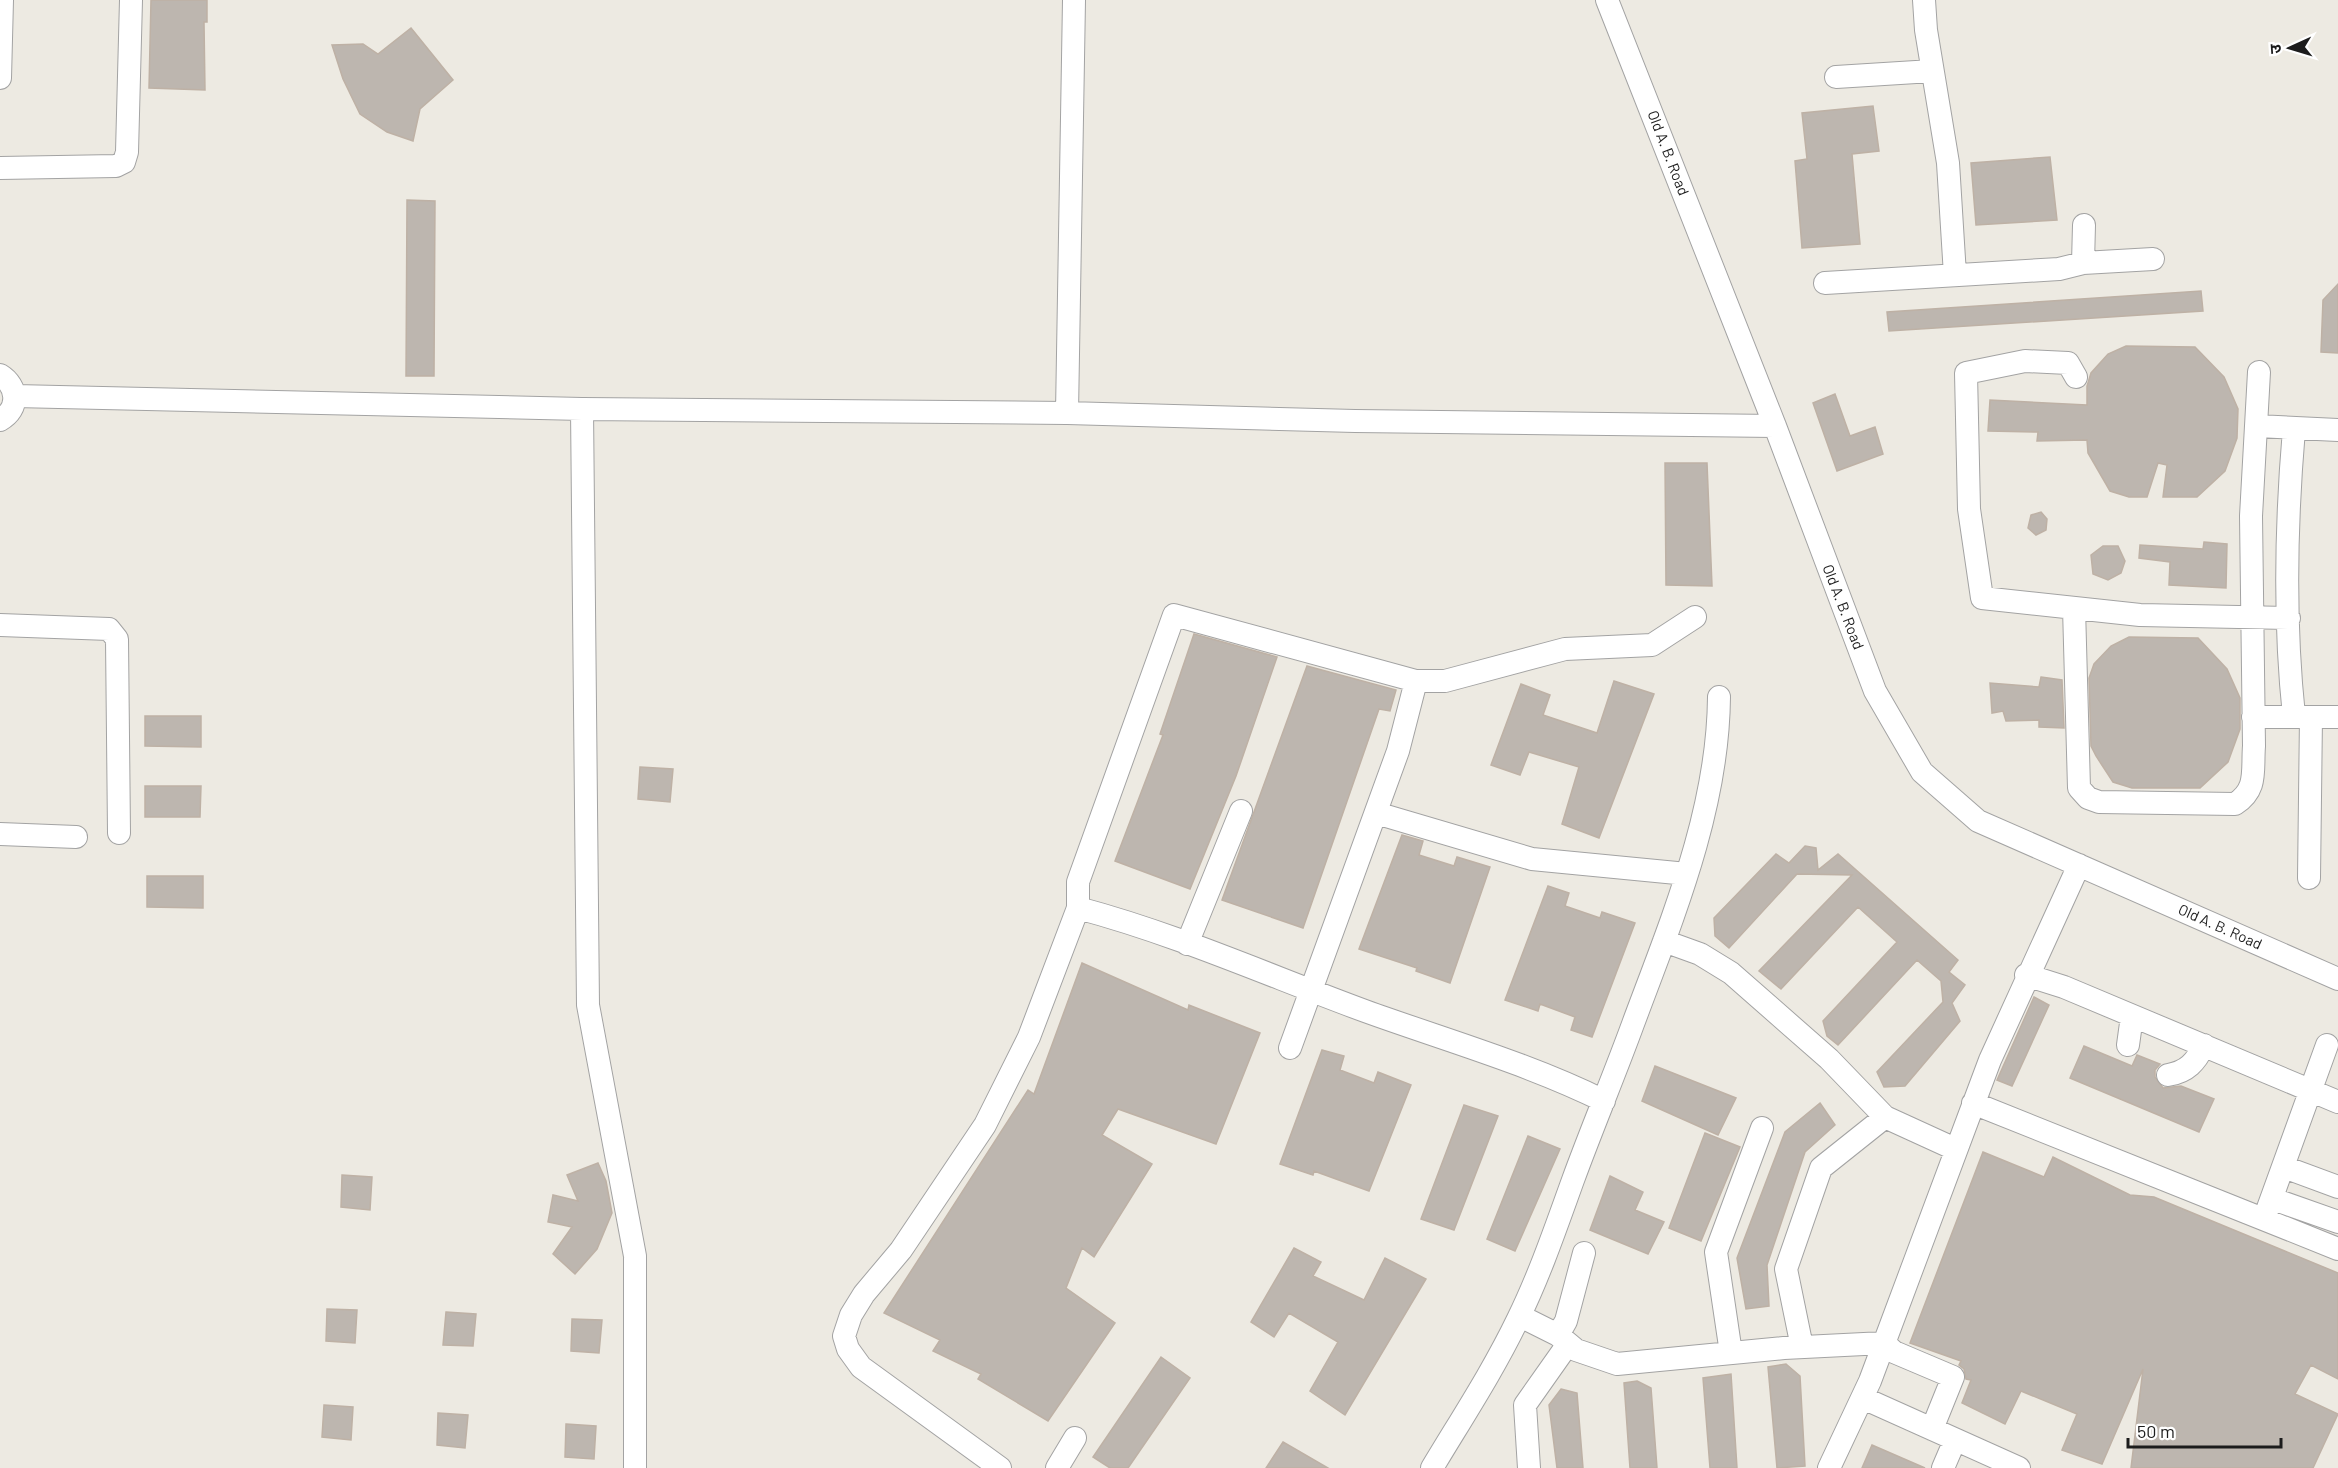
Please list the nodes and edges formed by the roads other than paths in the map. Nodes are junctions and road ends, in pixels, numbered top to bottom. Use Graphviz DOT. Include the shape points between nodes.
graph roads {
  1 [pos="2,0"];
  2 [pos="132,0"];
  3 [pos="1074,0"];
  4 [pos="1607,0"];
  5 [pos="1924,0"];
  6 [pos="1932,70"];
  7 [pos="1836,77"];
  8 [pos="0,78"];
  9 [pos="0,168"];
  10 [pos="2084,225"];
  11 [pos="2152,259"];
  12 [pos="2084,263"];
  13 [pos="1955,275"];
  14 [pos="1825,283"];
  15 [pos="2259,372"];
  16 [pos="0,375"];
  17 [pos="2076,377"];
  18 [pos="15,396"];
  19 [pos="582,409"];
  20 [pos="1067,413"];
  21 [pos="0,420"];
  22 [pos="1774,426"];
  23 [pos="2257,426"];
  24 [pos="2294,429"];
  25 [pos="2338,430"];
  26 [pos="2074,608"];
  27 [pos="1695,617"];
  28 [pos="2251,617"];
  29 [pos="2289,618"];
  30 [pos="0,625"];
  31 [pos="1416,681"];
  32 [pos="1719,697"];
  33 [pos="2303,716"];
  34 [pos="2253,717"];
  35 [pos="2338,717"];
  36 [pos="1241,811"];
  37 [pos="1376,813"];
  38 [pos="119,833"];
  39 [pos="0,834"];
  40 [pos="76,837"];
  41 [pos="2079,865"];
  42 [pos="1687,874"];
  43 [pos="2309,878"];
  44 [pos="1078,908"];
  45 [pos="1664,941"];
  46 [pos="1186,944"];
  47 [pos="2026,975"];
  48 [pos="2338,979"];
  49 [pos="1313,991"];
  50 [pos="2132,1016"];
  51 [pos="2128,1044"];
  52 [pos="2204,1045"];
  53 [pos="2327,1045"];
  54 [pos="1290,1048"];
  55 [pos="2168,1075"];
  56 [pos="2311,1090"];
  57 [pos="1604,1101"];
  58 [pos="2338,1102"];
  59 [pos="1972,1103"];
  60 [pos="1885,1117"];
  61 [pos="1762,1128"];
  62 [pos="1955,1149"];
  63 [pos="2284,1167"];
  64 [pos="2338,1187"];
  65 [pos="2268,1209"];
  66 [pos="2338,1222"];
  67 [pos="2338,1249"];
  68 [pos="1584,1253"];
  69 [pos="1530,1321"];
  70 [pos="1563,1339"];
  71 [pos="1884,1343"];
  72 [pos="1802,1347"];
  73 [pos="1731,1353"];
  74 [pos="1863,1398"];
  75 [pos="1932,1429"];
  76 [pos="1075,1438"];
  77 [pos="1955,1440"];
  78 [pos="635,1468"];
  79 [pos="1000,1468"];
  80 [pos="1057,1468"];
  81 [pos="1432,1468"];
  82 [pos="1529,1468"];
  83 [pos="1829,1468"];
  84 [pos="1943,1468"];
  85 [pos="2019,1468"];
  1 -- 8 [label="street"];
  2 -- 9 [label="street" via="124,162 116,166"];
  3 -- 20 [label="street"];
  4 -- 22 [label="street, Old A. B. Road"];
  5 -- 6 [label="street"];
  6 -- 7 [label="street"];
  6 -- 13 [label="street" via="1948,163"];
  10 -- 12 [label="street"];
  11 -- 12 [label="street"];
  12 -- 13 [label="street" via="2059,269"];
  13 -- 14 [label="street"];
  15 -- 23 [label="street"];
  16 -- 18 [label="street" via="8,380"];
  17 -- 26 [label="street" via="2068,363 2025,361 1966,373 1970,509 1982,598"];
  18 -- 19 [label="street"];
  18 -- 21 [label="street" via="11,411"];
  19 -- 20 [label="street"];
  19 -- 78 [label="street" via="588,1005 635,1256"];
  20 -- 22 [label="street"];
  22 -- 41 [label="street, Old A. B. Road" via="1875,691 1922,772 1978,821"];
  23 -- 24 [label="street"];
  23 -- 28 [label="street" via="2251,516"];
  24 -- 25 [label="street"];
  24 -- 29 [label="street"];
  26 -- 28 [label="street" via="2140,615"];
  26 -- 34 [label="street" via="2079,788 2088,798 2099,802 2235,804 2247,796 2252,783"];
  27 -- 31 [label="street" via="1652,645 1565,649 1445,681"];
  28 -- 29 [label="street"];
  28 -- 34 [label="street"];
  29 -- 33 [label="street" via="2289,667"];
  30 -- 38 [label="street" via="114,632"];
  31 -- 37 [label="street" via="1398,751"];
  31 -- 44 [label="street" via="1174,615 1078,882"];
  32 -- 42 [label="street" via="1718,737 1701,829"];
  33 -- 34 [label="street"];
  33 -- 35 [label="street"];
  33 -- 43 [label="street"];
  36 -- 46 [label="street"];
  37 -- 42 [label="street" via="1533,859"];
  37 -- 49 [label="street"];
  39 -- 40 [label="street"];
  41 -- 47 [label="street"];
  41 -- 48 [label="street, Old A. B. Road"];
  42 -- 45 [label="street"];
  44 -- 46 [label="street"];
  44 -- 79 [label="street" via="1029,1037 985,1125 901,1250 864,1294 844,1336 861,1367"];
  45 -- 57 [label="street"];
  45 -- 60 [label="street" via="1700,954 1731,973 1829,1059"];
  46 -- 49 [label="street"];
  47 -- 50 [label="street"];
  47 -- 59 [label="street"];
  49 -- 54 [label="street"];
  49 -- 57 [label="street" via="1502,1058"];
  50 -- 51 [label="street"];
  50 -- 52 [label="street"];
  52 -- 55 [label="street" via="2198,1058 2182,1073"];
  52 -- 56 [label="street"];
  53 -- 56 [label="street"];
  56 -- 58 [label="street"];
  56 -- 63 [label="street"];
  57 -- 81 [label="street" via="1520,1317 1487,1381"];
  59 -- 62 [label="street"];
  59 -- 65 [label="street"];
  60 -- 62 [label="street"];
  60 -- 72 [label="street" via="1821,1168 1786,1269"];
  61 -- 73 [label="street" via="1716,1252"];
  62 -- 71 [label="street"];
  63 -- 64 [label="street"];
  63 -- 65 [label="street"];
  65 -- 66 [label="street"];
  65 -- 67 [label="street"];
  68 -- 70 [label="street"];
  69 -- 70 [label="street"];
  70 -- 73 [label="street" via="1595,1359 1617,1364"];
  70 -- 82 [label="street" via="1525,1405"];
  71 -- 72 [label="street"];
  71 -- 74 [label="street"];
  71 -- 75 [label="street" via="1894,1352 1953,1377"];
  72 -- 73 [label="street"];
  74 -- 75 [label="street"];
  74 -- 83 [label="street"];
  75 -- 77 [label="street"];
  76 -- 80 [label="street"];
  77 -- 84 [label="street"];
  77 -- 85 [label="street"];
}
